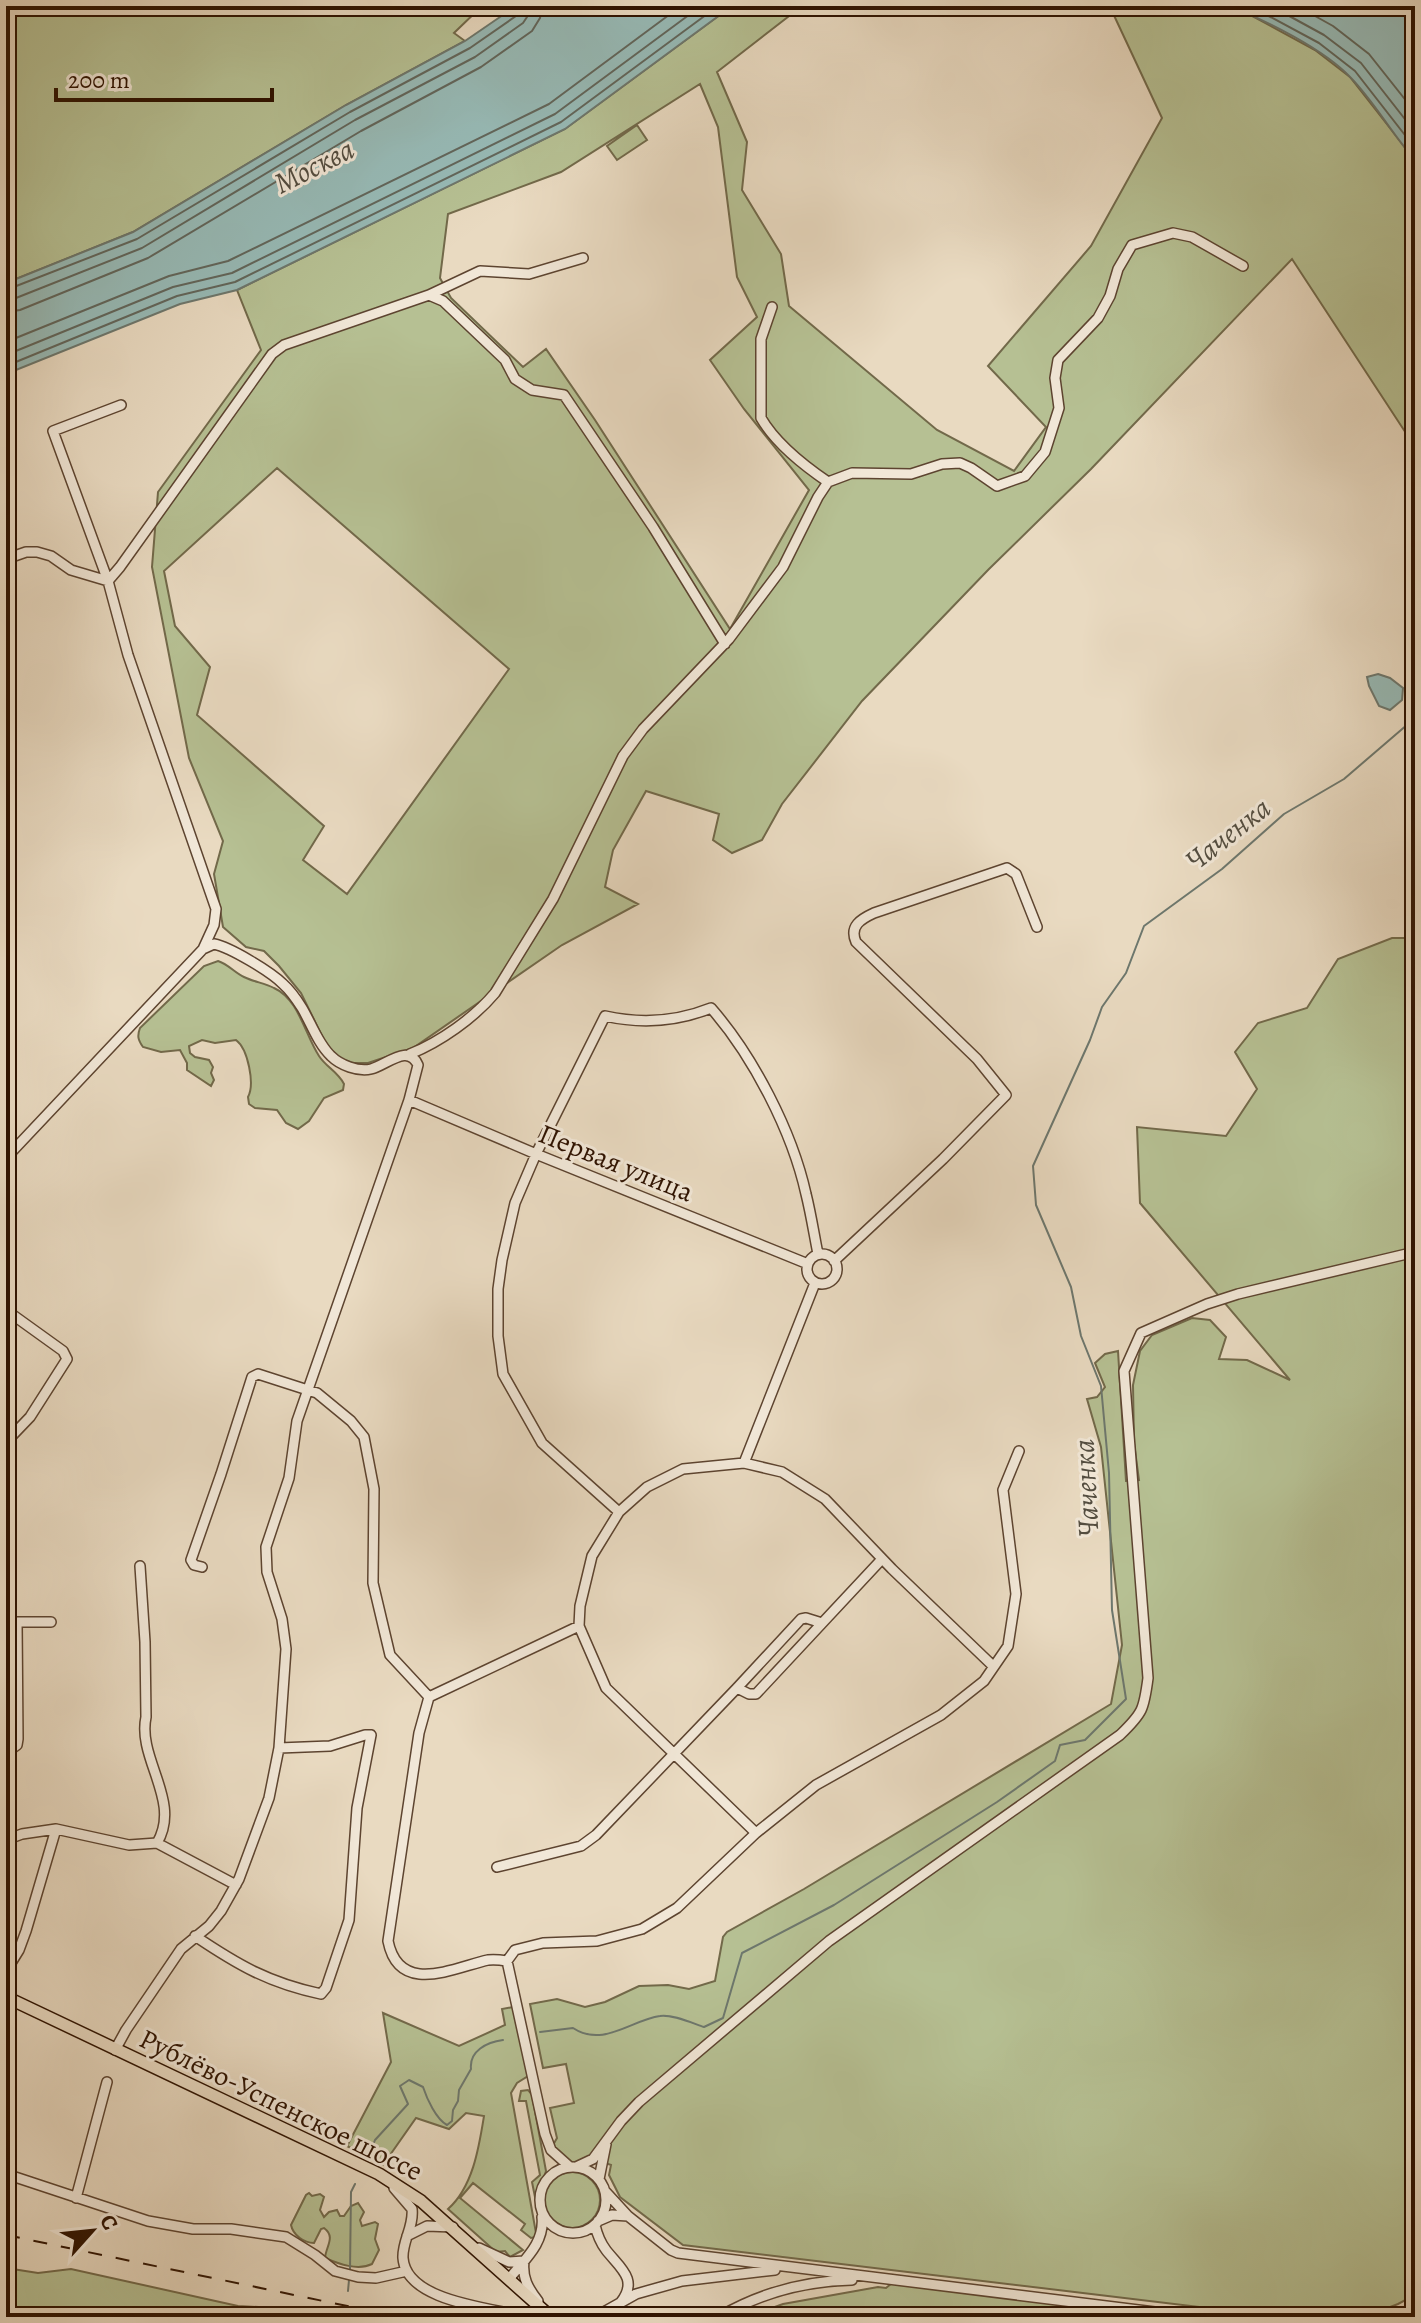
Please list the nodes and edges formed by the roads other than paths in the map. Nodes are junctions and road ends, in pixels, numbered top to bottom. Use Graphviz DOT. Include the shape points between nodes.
graph roads {
  1 [pos="583,258"];
  2 [pos="1243,266"];
  3 [pos="429,295"];
  4 [pos="772,307"];
  5 [pos="121,405"];
  6 [pos="828,482"];
  7 [pos="6,559"];
  8 [pos="108,581"];
  9 [pos="725,644"];
  10 [pos="1037,927"];
  11 [pos="203,949"];
  12 [pos="410,1054"];
  13 [pos="409,1100"];
  14 [pos="536,1154"];
  15 [pos="6,1158"];
  16 [pos="1415,1252"];
  17 [pos="818,1254"];
  18 [pos="834,1261"];
  19 [pos="808,1264"];
  20 [pos="815,1283"];
  21 [pos="6,1310"];
  22 [pos="307,1389"];
  23 [pos="6,1442"];
  24 [pos="1019,1451"];
  25 [pos="744,1463"];
  26 [pos="619,1512"];
  27 [pos="882,1559"];
  28 [pos="140,1566"];
  29 [pos="202,1567"];
  30 [pos="6,1622"];
  31 [pos="17,1622"];
  32 [pos="51,1622"];
  33 [pos="822,1623"];
  34 [pos="579,1626"];
  35 [pos="993,1666"];
  36 [pos="737,1688"];
  37 [pos="429,1697"];
  38 [pos="279,1748"];
  39 [pos="6,1753"];
  40 [pos="674,1755"];
  41 [pos="56,1829"];
  42 [pos="756,1833"];
  43 [pos="6,1840"];
  44 [pos="157,1843"];
  45 [pos="497,1867"];
  46 [pos="236,1885"];
  47 [pos="195,1936"];
  48 [pos="507,1961"];
  49 [pos="6,1971"];
  50 [pos="6,1997"];
  51 [pos="115,2050"];
  52 [pos="107,2082"];
  53 [pos="607,2141"];
  54 [pos="551,2150"];
  55 [pos="573,2167"];
  56 [pos="6,2174"];
  57 [pos="379,2174"];
  58 [pos="547,2179"];
  59 [pos="599,2179"];
  60 [pos="605,2191"];
  61 [pos="76,2198"];
  62 [pos="541,2209"];
  63 [pos="628,2216"];
  64 [pos="596,2223"];
  65 [pos="453,2227"];
  66 [pos="572,2233"];
  67 [pos="407,2236"];
  68 [pos="539,2241"];
  69 [pos="469,2243"];
  70 [pos="604,2248"];
  71 [pos="524,2261"];
  72 [pos="794,2268"];
  73 [pos="407,2271"];
  74 [pos="509,2279"];
  75 [pos="884,2279"];
  76 [pos="619,2304"];
  77 [pos="1415,2308"];
  78 [pos="597,2316"];
  79 [pos="1183,2316"];
  80 [pos="526,2317"];
  81 [pos="551,2317"];
  82 [pos="719,2317"];
  83 [pos="1195,2317"];
  84 [pos="1397,2317"];
  1 -- 3 [label="street" via="529,274 480,271"];
  2 -- 6 [label="street" via="1192,237 1173,233 1132,245 1098,318 1058,360 1059,408 1053,432 1025,476 997,486 960,463 911,474 852,473"];
  3 -- 8 [label="street" via="284,345 272,354"];
  3 -- 9 [label="street" via="443,301 505,360 515,379 532,390 564,395"];
  4 -- 6 [label="street" via="761,339 761,418 803,465"];
  5 -- 8 [label="street" via="53,431"];
  6 -- 9 [label="street" via="783,567"];
  7 -- 8 [label="street" via="37,552"];
  8 -- 11 [label="street" via="128,655 216,909"];
  9 -- 12 [label="street" via="623,756 553,899 495,993 484,1006"];
  10 -- 18 [label="street" via="1016,874 1007,868 874,913 854,928 856,942 977,1059 1006,1095"];
  11 -- 12 [label="street" via="214,944 228,948 283,983 329,1055 339,1062 371,1069"];
  11 -- 15 [label="street"];
  12 -- 13 [label="street" via="418,1065"];
  13 -- 14 [label="street, Первая улица"];
  13 -- 22 [label="street"];
  14 -- 17 [label="street" via="605,1016 657,1021 711,1008 778,1111 806,1191"];
  14 -- 19 [label="street, Первая улица"];
  14 -- 26 [label="street" via="515,1203 502,1260 498,1336 503,1374 542,1443"];
  16 -- 53 [label="street" via="1238,1294 1141,1333 1124,1371 1148,1678 1145,1705 1137,1719 829,1941 639,2102"];
  17 -- 18 [label="street"];
  17 -- 19 [label="street"];
  18 -- 20 [label="street" via="837,1271 831,1281"];
  19 -- 20 [label="street"];
  20 -- 25 [label="street"];
  21 -- 23 [label="street" via="67,1359 30,1417"];
  22 -- 29 [label="street" via="258,1374 252,1377 191,1560"];
  22 -- 37 [label="street" via="364,1437 374,1489 373,1583 390,1655"];
  22 -- 38 [label="street" via="289,1478 266,1547 267,1572 286,1640"];
  24 -- 35 [label="street" via="1003,1490 1016,1594 1008,1646"];
  25 -- 26 [label="street" via="683,1469 647,1487"];
  25 -- 27 [label="street" via="782,1472 825,1499"];
  26 -- 34 [label="street" via="592,1556"];
  27 -- 33 [label="street"];
  27 -- 35 [label="street"];
  28 -- 44 [label="street" via="144,1728 166,1819"];
  30 -- 31 [label="street"];
  31 -- 32 [label="street"];
  31 -- 39 [label="street" via="18,1739"];
  33 -- 36 [label="street" via="801,1619"];
  33 -- 36 [label="street" via="756,1694"];
  34 -- 37 [label="street"];
  34 -- 40 [label="street" via="606,1688"];
  35 -- 42 [label="street" via="984,1681 941,1715 816,1785"];
  36 -- 40 [label="street"];
  37 -- 48 [label="street" via="388,1941 391,1956 404,1969 426,1975 492,1959"];
  38 -- 46 [label="street" via="269,1798"];
  38 -- 47 [label="street" via="330,1746 371,1735 357,1808 349,1920 326,1988 321,1994 257,1974"];
  40 -- 42 [label="street"];
  40 -- 45 [label="street" via="581,1846"];
  41 -- 43 [label="street"];
  41 -- 44 [label="street" via="129,1845"];
  41 -- 49 [label="street" via="19,1950"];
  42 -- 48 [label="street" via="677,1908 642,1929 597,1941 543,1943 515,1950"];
  44 -- 46 [label="street"];
  46 -- 47 [label="street" via="217,1917"];
  47 -- 51 [label="street"];
  48 -- 54 [label="street"];
  50 -- 51 [label="main road, Рублёво-Успенское шоссе"];
  51 -- 57 [label="main road, Рублёво-Успенское шоссе"];
  52 -- 61 [label="street"];
  53 -- 55 [label="street" via="593,2159"];
  53 -- 59 [label="street"];
  54 -- 55 [label="street"];
  54 -- 58 [label="street"];
  55 -- 58 [label="street"];
  55 -- 59 [label="street"];
  56 -- 61 [label="street"];
  57 -- 65 [label="main road, Рублёво-Успенское шоссе"];
  57 -- 67 [label="street" via="412,2209"];
  58 -- 62 [label="street"];
  59 -- 60 [label="street"];
  60 -- 63 [label="street"];
  60 -- 64 [label="street" via="606,2204"];
  61 -- 73 [label="street" via="193,2229 275,2233 335,2271 358,2277"];
  62 -- 66 [label="street" via="551,2226"];
  62 -- 68 [label="street"];
  63 -- 64 [label="street" via="612,2215"];
  63 -- 72 [label="street" via="678,2253"];
  64 -- 66 [label="street"];
  64 -- 70 [label="street"];
  65 -- 67 [label="street" via="427,2226"];
  65 -- 69 [label="main road, Рублёво-Успенское шоссе"];
  66 -- 68 [label="street"];
  66 -- 70 [label="street"];
  67 -- 73 [label="street"];
  68 -- 71 [label="street"];
  69 -- 71 [label="street" via="499,2259"];
  69 -- 74 [label="main road, Рублёво-Успенское шоссе"];
  70 -- 76 [label="street" via="627,2276 627,2295"];
  71 -- 74 [label="street"];
  71 -- 81 [label="street" via="526,2284"];
  72 -- 75 [label="street"];
  72 -- 76 [label="street" via="682,2281"];
  73 -- 80 [label="street" via="425,2290"];
  74 -- 81 [label="main road, Рублёво-Успенское шоссе"];
  75 -- 79 [label="street"];
  75 -- 82 [label="street" via="828,2281 776,2292"];
  76 -- 78 [label="street"];
  77 -- 84 [label="street"];
  79 -- 83 [label="street"];
}
